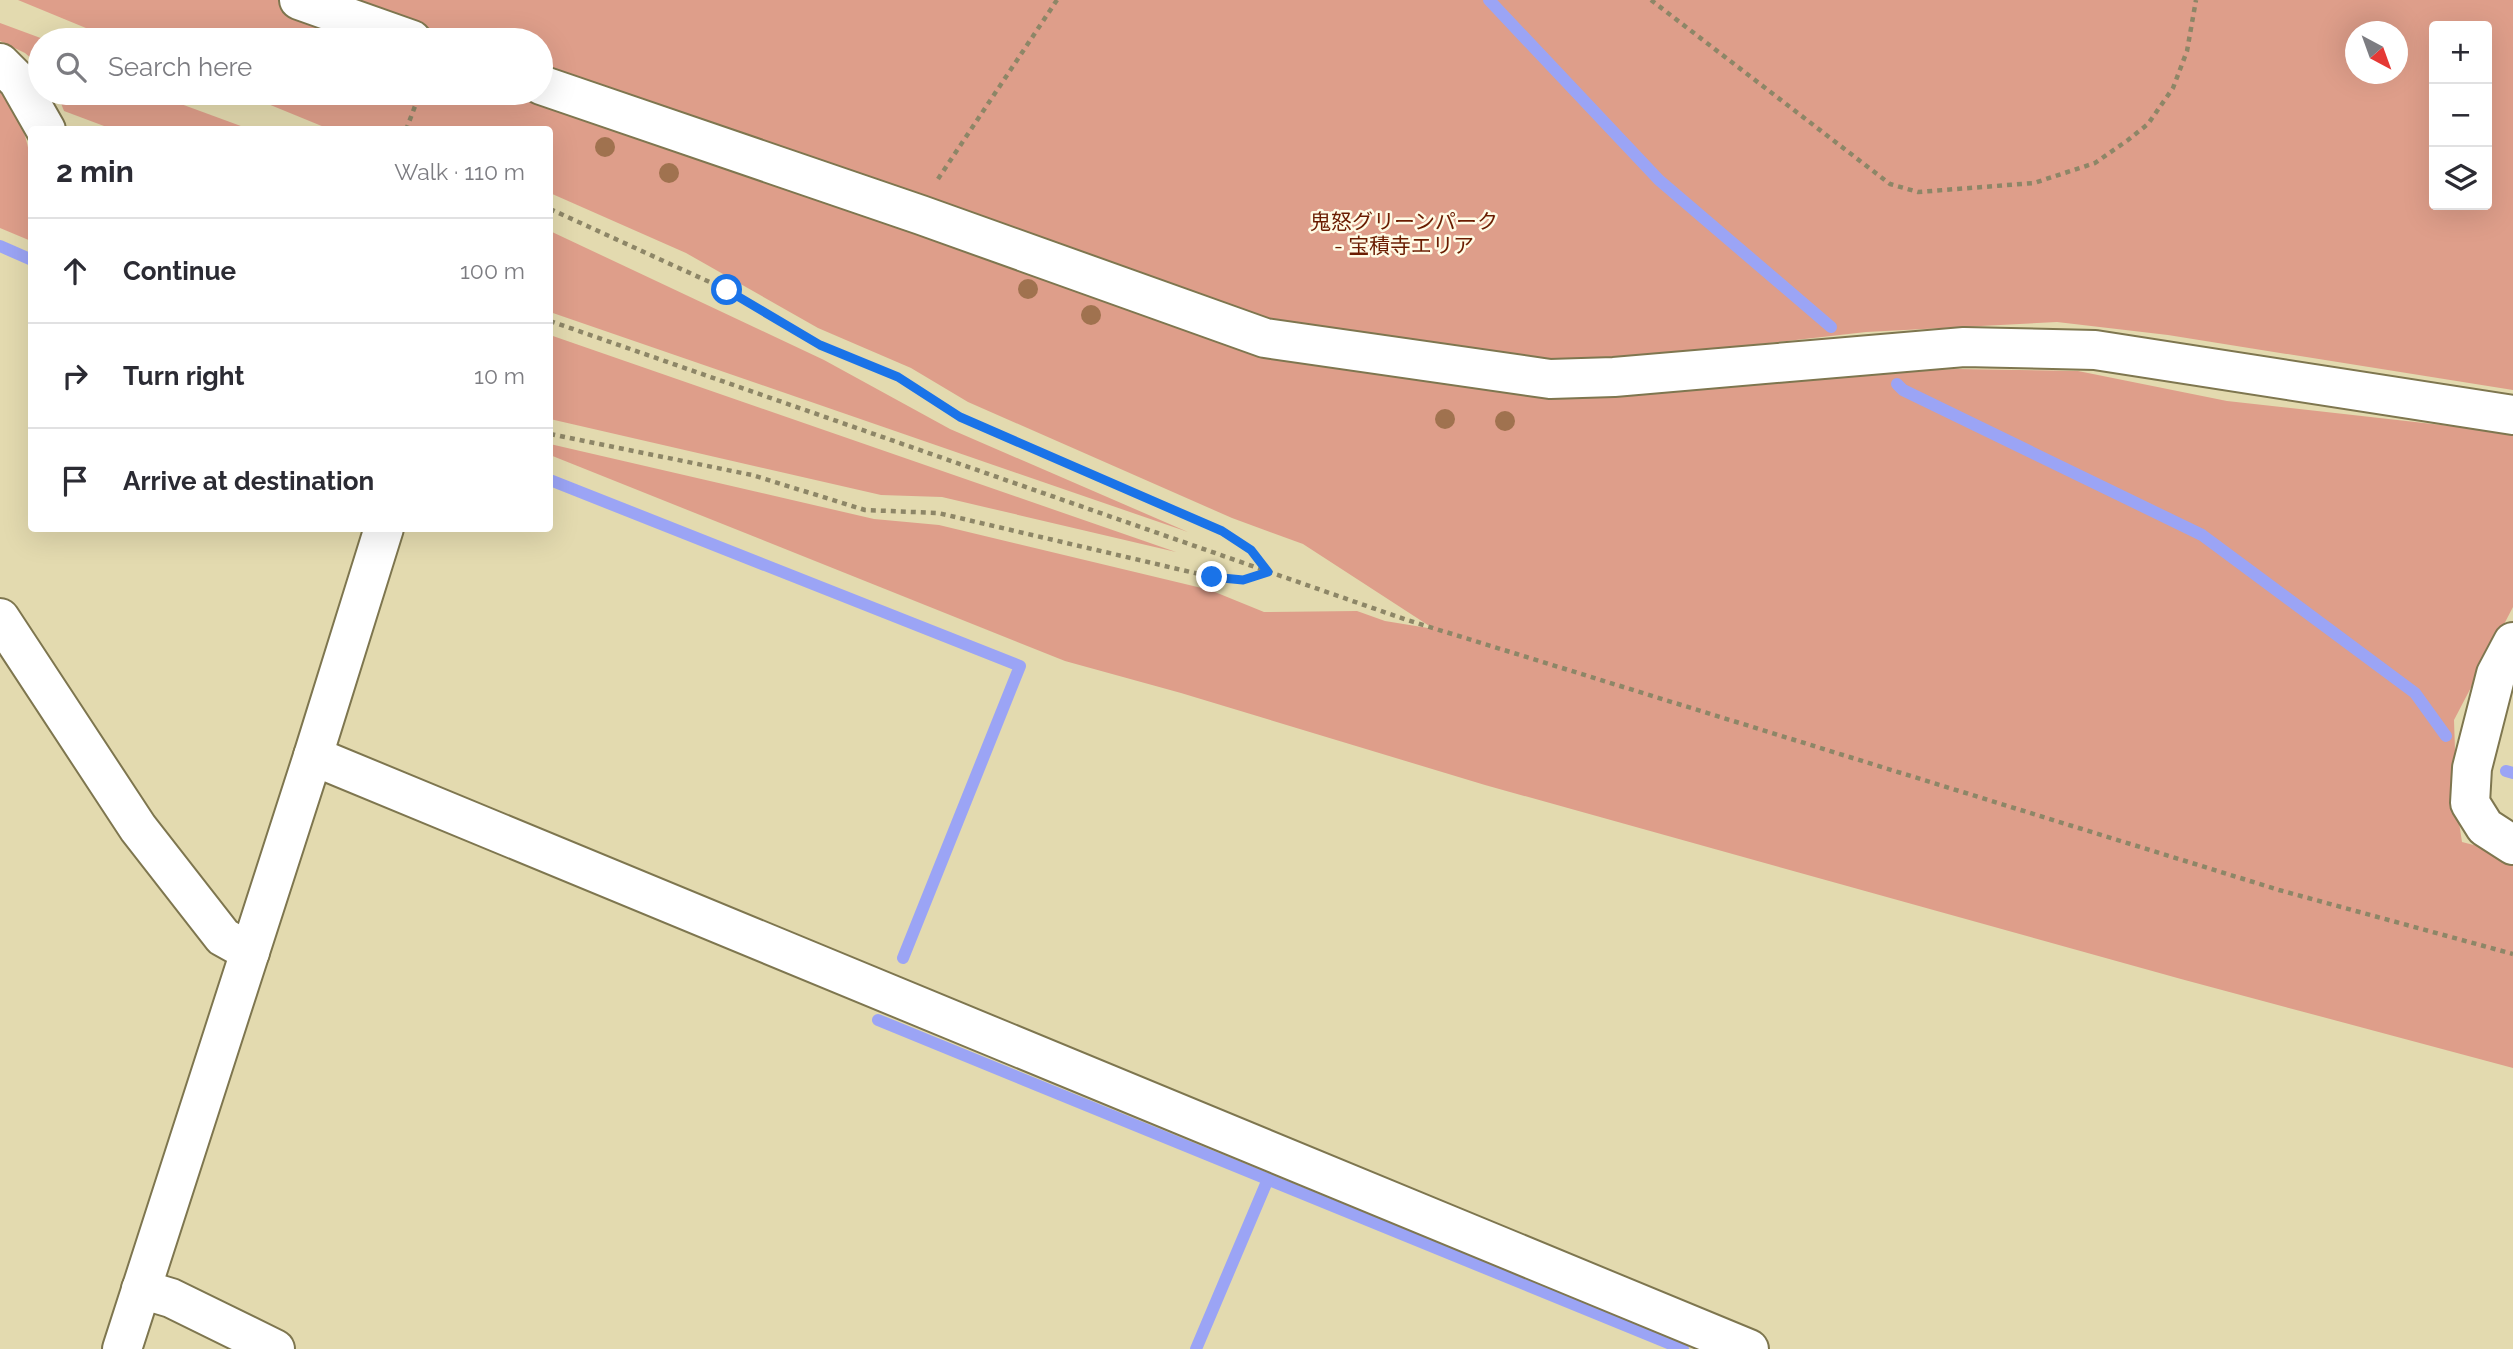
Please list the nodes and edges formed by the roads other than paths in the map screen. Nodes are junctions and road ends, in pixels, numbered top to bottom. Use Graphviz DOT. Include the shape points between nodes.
graph roads {
  1 [pos="299,0"];
  2 [pos="378,28"];
  3 [pos="0,63"];
  4 [pos="553,89"];
  5 [pos="28,98"];
  6 [pos="32,105"];
  7 [pos="44,126"];
  8 [pos="2513,415"];
  9 [pos="383,532"];
  10 [pos="0,618"];
  11 [pos="2513,642"];
  12 [pos="313,756"];
  13 [pos="2513,845"];
  14 [pos="250,952"];
  15 [pos="142,1289"];
  16 [pos="122,1349"];
  17 [pos="275,1349"];
  18 [pos="1749,1349"];
  1 -- 2 [label="street"];
  3 -- 5 [label="street"];
  4 -- 8 [label="street" via="1265,338 1550,379 1964,347 2095,350"];
  6 -- 7 [label="street"];
  9 -- 12 [label="street"];
  10 -- 14 [label="street" via="138,828 223,937"];
  11 -- 13 [label="street" via="2496,674 2472,768 2470,803 2484,827"];
  12 -- 14 [label="street"];
  12 -- 18 [label="street"];
  14 -- 15 [label="street"];
  15 -- 16 [label="street"];
  15 -- 17 [label="street" via="171,1298"];
}
